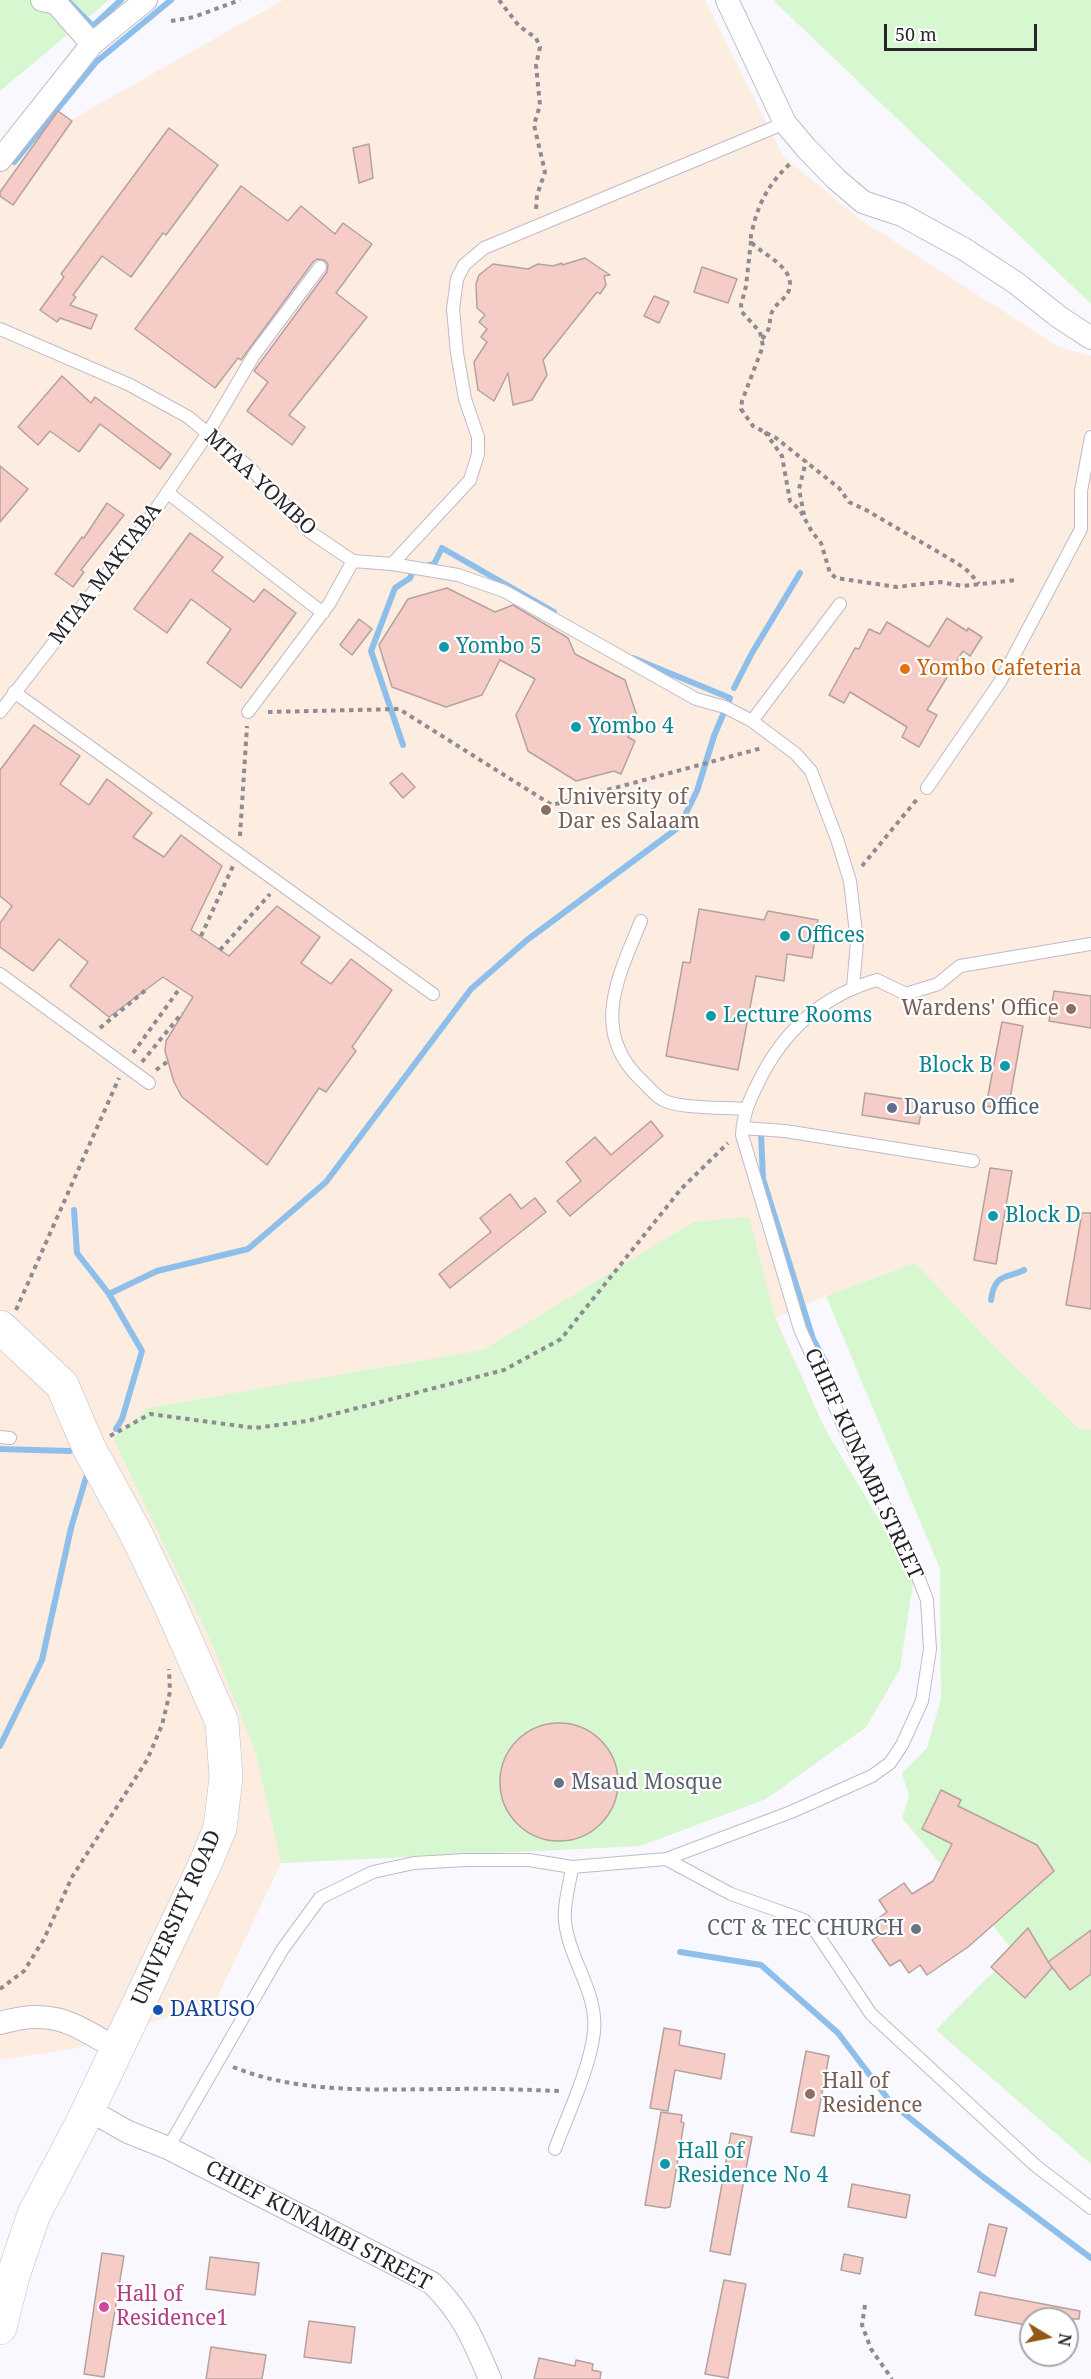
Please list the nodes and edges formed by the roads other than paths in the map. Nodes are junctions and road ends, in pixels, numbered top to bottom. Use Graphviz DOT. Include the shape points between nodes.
graph roads {
  1 [pos="42,0"];
  2 [pos="147,0"];
  3 [pos="727,0"];
  4 [pos="92,44"];
  5 [pos="785,123"];
  6 [pos="0,160"];
  7 [pos="321,267"];
  8 [pos="0,329"];
  9 [pos="1091,338"];
  10 [pos="208,433"];
  11 [pos="1091,436"];
  12 [pos="168,492"];
  13 [pos="353,561"];
  14 [pos="392,564"];
  15 [pos="840,604"];
  16 [pos="323,613"];
  17 [pos="14,692"];
  18 [pos="0,712"];
  19 [pos="248,712"];
  20 [pos="752,721"];
  21 [pos="927,788"];
  22 [pos="641,921"];
  23 [pos="1091,944"];
  24 [pos="0,974"];
  25 [pos="853,987"];
  26 [pos="433,994"];
  27 [pos="149,1083"];
  28 [pos="745,1109"];
  29 [pos="743,1128"];
  30 [pos="973,1161"];
  31 [pos="3,1330"];
  32 [pos="666,1859"];
  33 [pos="572,1867"];
  34 [pos="0,2023"];
  35 [pos="117,2049"];
  36 [pos="89,2110"];
  37 [pos="168,2148"];
  38 [pos="555,2149"];
  39 [pos="1091,2208"];
  40 [pos="0,2328"];
  41 [pos="490,2379"];
  1 -- 4 [label="street" via="56,3"];
  2 -- 4 [label="street"];
  3 -- 5 [label="street"];
  4 -- 6 [label="street"];
  5 -- 9 [label="street" via="863,202 902,215 964,249"];
  5 -- 14 [label="lane" via="484,248 464,265 457,279 453,309 457,353 465,399 478,437 478,454 470,480"];
  7 -- 10 [label="lane, MTAA MAKTABA" via="254,355"];
  8 -- 10 [label="lane, MTAA YOMBO" via="130,385 188,417"];
  10 -- 12 [label="lane, MTAA MAKTABA"];
  10 -- 13 [label="lane, MTAA YOMBO" via="250,468 310,532"];
  11 -- 21 [label="lane" via="1081,491 1081,529 1000,682"];
  12 -- 16 [label="lane"];
  12 -- 17 [label="lane, MTAA MAKTABA"];
  13 -- 14 [label="lane, MTAA YOMBO"];
  13 -- 16 [label="lane"];
  14 -- 20 [label="lane, MTAA YOMBO" via="458,575 504,591 696,699 725,707"];
  15 -- 20 [label="lane"];
  16 -- 19 [label="lane"];
  17 -- 18 [label="lane, MTAA MAKTABA"];
  17 -- 26 [label="lane"];
  20 -- 25 [label="lane, MTAA YOMBO" via="812,771 831,820 850,881 857,942"];
  22 -- 28 [label="lane" via="614,995 614,1041 622,1058 663,1100"];
  23 -- 25 [label="lane, CHIEF KUNAMBI STREET" via="960,966 938,984 906,994 876,980"];
  24 -- 27 [label="lane"];
  25 -- 28 [label="lane, CHIEF KUNAMBI STREET" via="820,1006 786,1037 766,1065"];
  28 -- 29 [label="lane, CHIEF KUNAMBI STREET"];
  29 -- 30 [label="lane"];
  29 -- 32 [label="lane, CHIEF KUNAMBI STREET" via="800,1329 855,1451 907,1548 927,1600 930,1649 922,1701 890,1763 872,1776 791,1812"];
  31 -- 35 [label="street, UNIVERSITY ROAD" via="62,1385 89,1448 139,1540 222,1722 226,1777 220,1828"];
  32 -- 33 [label="lane, CHIEF KUNAMBI STREET"];
  32 -- 39 [label="lane" via="731,1894 804,1920 871,2014 1036,2166"];
  33 -- 37 [label="lane, CHIEF KUNAMBI STREET" via="529,1860 414,1863 373,1872 320,1898 282,1950"];
  33 -- 38 [label="lane" via="565,1920 574,1957 592,2001 594,2031 586,2069"];
  34 -- 35 [label="street" via="40,2016 60,2019"];
  35 -- 36 [label="street, UNIVERSITY ROAD"];
  36 -- 37 [label="street, CHIEF KUNAMBI STREET"];
  36 -- 40 [label="street, UNIVERSITY ROAD" via="34,2214"];
  37 -- 41 [label="street, CHIEF KUNAMBI STREET" via="432,2283 451,2301 468,2327"];
}
